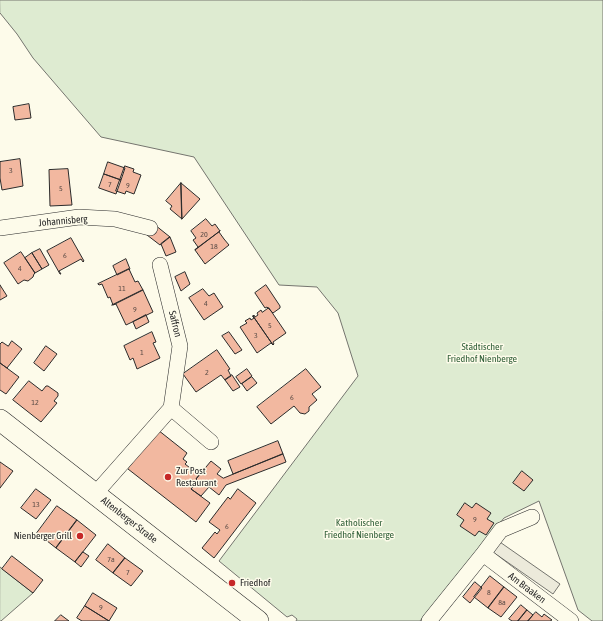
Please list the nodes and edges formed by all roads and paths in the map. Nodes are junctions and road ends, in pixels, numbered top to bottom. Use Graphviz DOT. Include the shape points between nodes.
graph roads {
  1 [pos="0,228"];
  2 [pos="150,228"];
  3 [pos="160,265"];
  4 [pos="171,408"];
  5 [pos="0,420"];
  6 [pos="211,442"];
  7 [pos="95,494"];
  8 [pos="532,517"];
  9 [pos="483,554"];
  10 [pos="258,621"];
  11 [pos="430,621"];
  12 [pos="571,621"];
  1 -- 2 [label="street, Johannisberg" via="79,217 115,219"];
  3 -- 4 [label="street, Saffron" via="180,346"];
  4 -- 6 [label="street"];
  4 -- 7 [label="street"];
  5 -- 7 [label="main road, Altenberger Straße"];
  7 -- 10 [label="main road, Altenberger Straße"];
  8 -- 9 [label="street" via="501,530"];
  9 -- 11 [label="street"];
  9 -- 12 [label="street, Am Braaken"];
}
